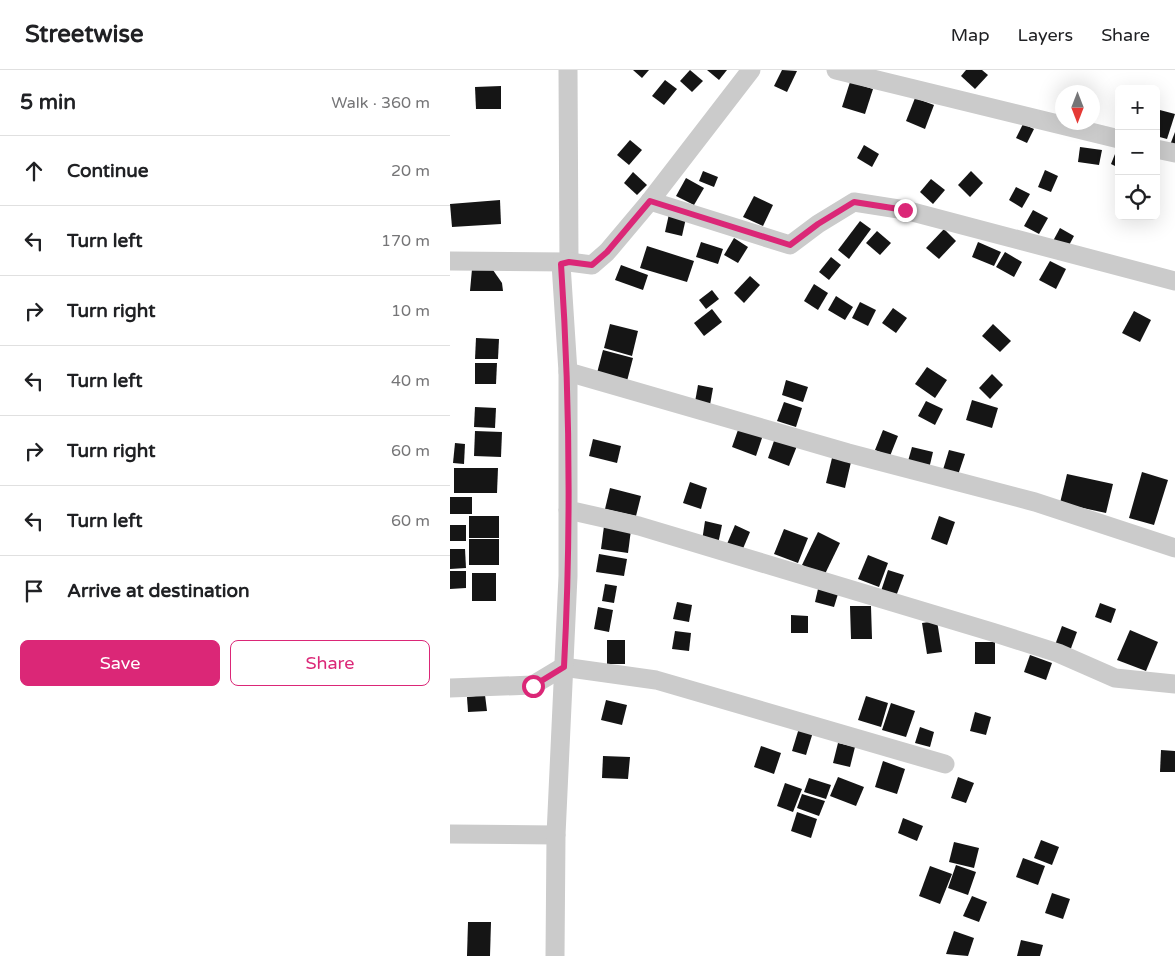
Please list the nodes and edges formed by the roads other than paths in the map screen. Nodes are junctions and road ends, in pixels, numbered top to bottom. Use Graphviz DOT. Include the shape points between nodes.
graph roads {
  1 [pos="568,70"];
  2 [pos="751,70"];
  3 [pos="836,70"];
  4 [pos="1115,138"];
  5 [pos="1160,149"];
  6 [pos="1175,153"];
  7 [pos="650,201"];
  8 [pos="450,261"];
  9 [pos="565,263"];
  10 [pos="1175,281"];
  11 [pos="568,372"];
  12 [pos="568,510"];
  13 [pos="1175,548"];
  14 [pos="564,667"];
  15 [pos="1175,684"];
  16 [pos="450,688"];
  17 [pos="945,764"];
  18 [pos="450,834"];
  19 [pos="556,835"];
  20 [pos="555,956"];
  1 -- 9 [label="street"];
  2 -- 7 [label="street"];
  3 -- 4 [label="street"];
  5 -- 6 [label="street"];
  7 -- 9 [label="street" via="592,265"];
  7 -- 10 [label="street" via="790,245 854,202 863,203 905,210"];
  8 -- 9 [label="street"];
  9 -- 11 [label="street"];
  11 -- 12 [label="street"];
  11 -- 13 [label="street" via="848,453 1035,502"];
  12 -- 14 [label="street"];
  12 -- 15 [label="street" via="639,526 992,632 1058,653 1115,678"];
  14 -- 16 [label="street" via="533,686"];
  14 -- 17 [label="street" via="656,680"];
  14 -- 19 [label="street"];
  18 -- 19 [label="street"];
  19 -- 20 [label="street"];
}
